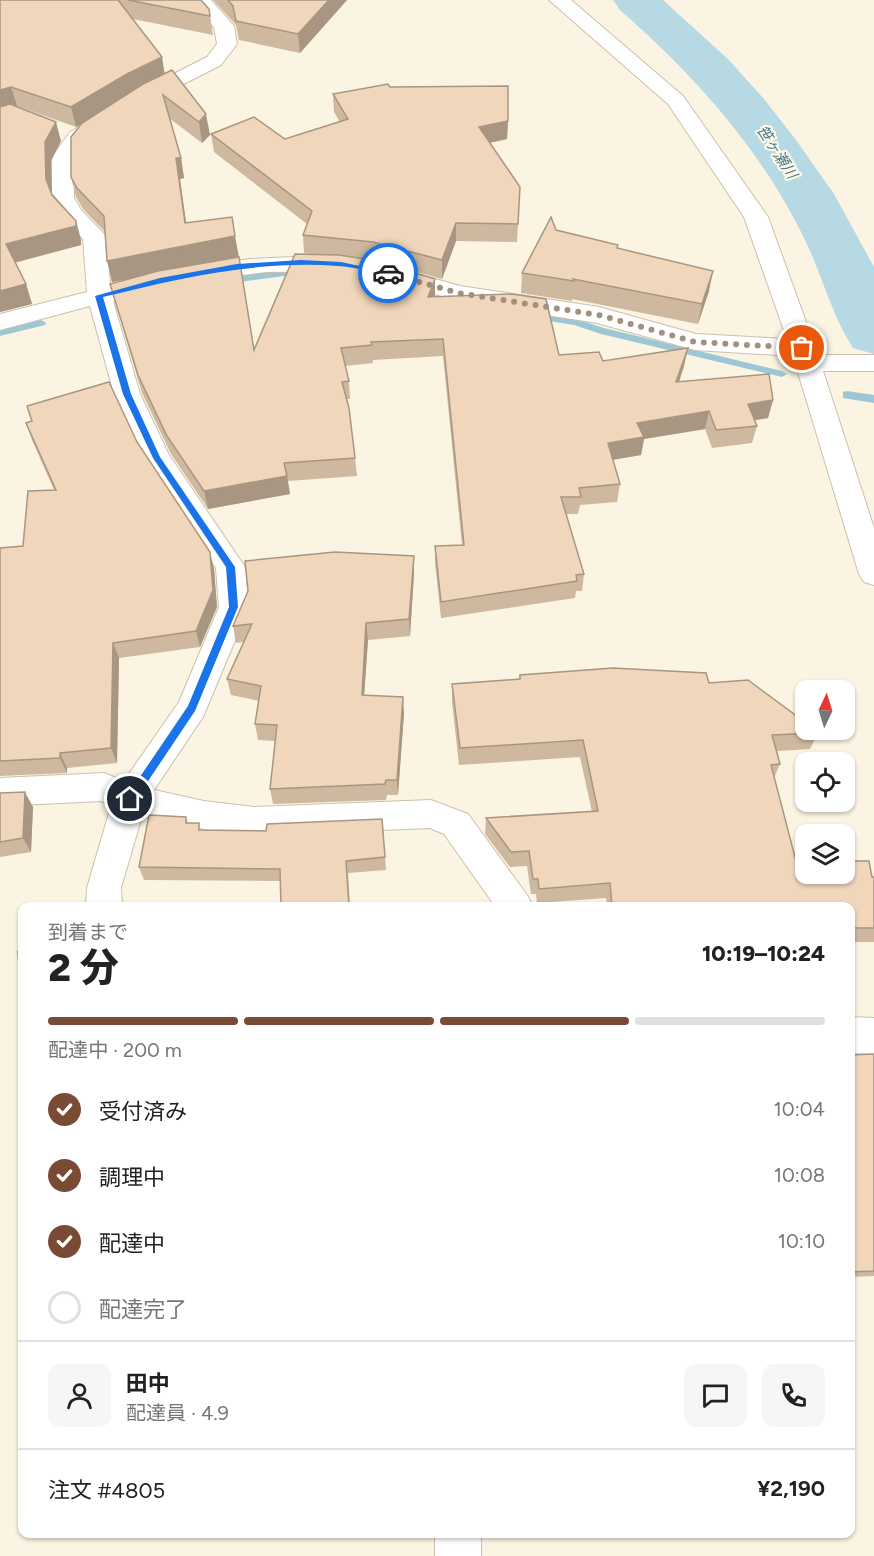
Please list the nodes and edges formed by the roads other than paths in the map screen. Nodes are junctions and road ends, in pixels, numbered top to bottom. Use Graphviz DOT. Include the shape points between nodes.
graph roads {
  1 [pos="201,0"];
  2 [pos="559,0"];
  3 [pos="171,278"];
  4 [pos="140,286"];
  5 [pos="99,296"];
  6 [pos="0,322"];
  7 [pos="805,356"];
  8 [pos="874,363"];
  9 [pos="874,574"];
  10 [pos="0,792"];
  11 [pos="130,799"];
  12 [pos="104,902"];
  13 [pos="512,902"];
  14 [pos="855,1035"];
  15 [pos="874,1036"];
  16 [pos="458,1538"];
  17 [pos="458,1556"];
  1 -- 5 [label="street" via="224,26 227,44 214,61 68,133 63,157 63,198 72,214 95,237"];
  2 -- 7 [label="street" via="676,100 756,217"];
  3 -- 7 [label="street" via="237,266 341,264 458,293 599,315 695,342"];
  4 -- 5 [label="street"];
  5 -- 6 [label="street"];
  5 -- 11 [label="street" via="127,394 157,458 230,567 234,607 192,708"];
  7 -- 8 [label="street"];
  7 -- 9 [label="street"];
  10 -- 11 [label="street" via="104,787"];
  11 -- 12 [label="street" via="104,888"];
  11 -- 13 [label="street" via="255,821 431,814 456,824"];
  14 -- 15 [label="street"];
  16 -- 17 [label="street"];
}
